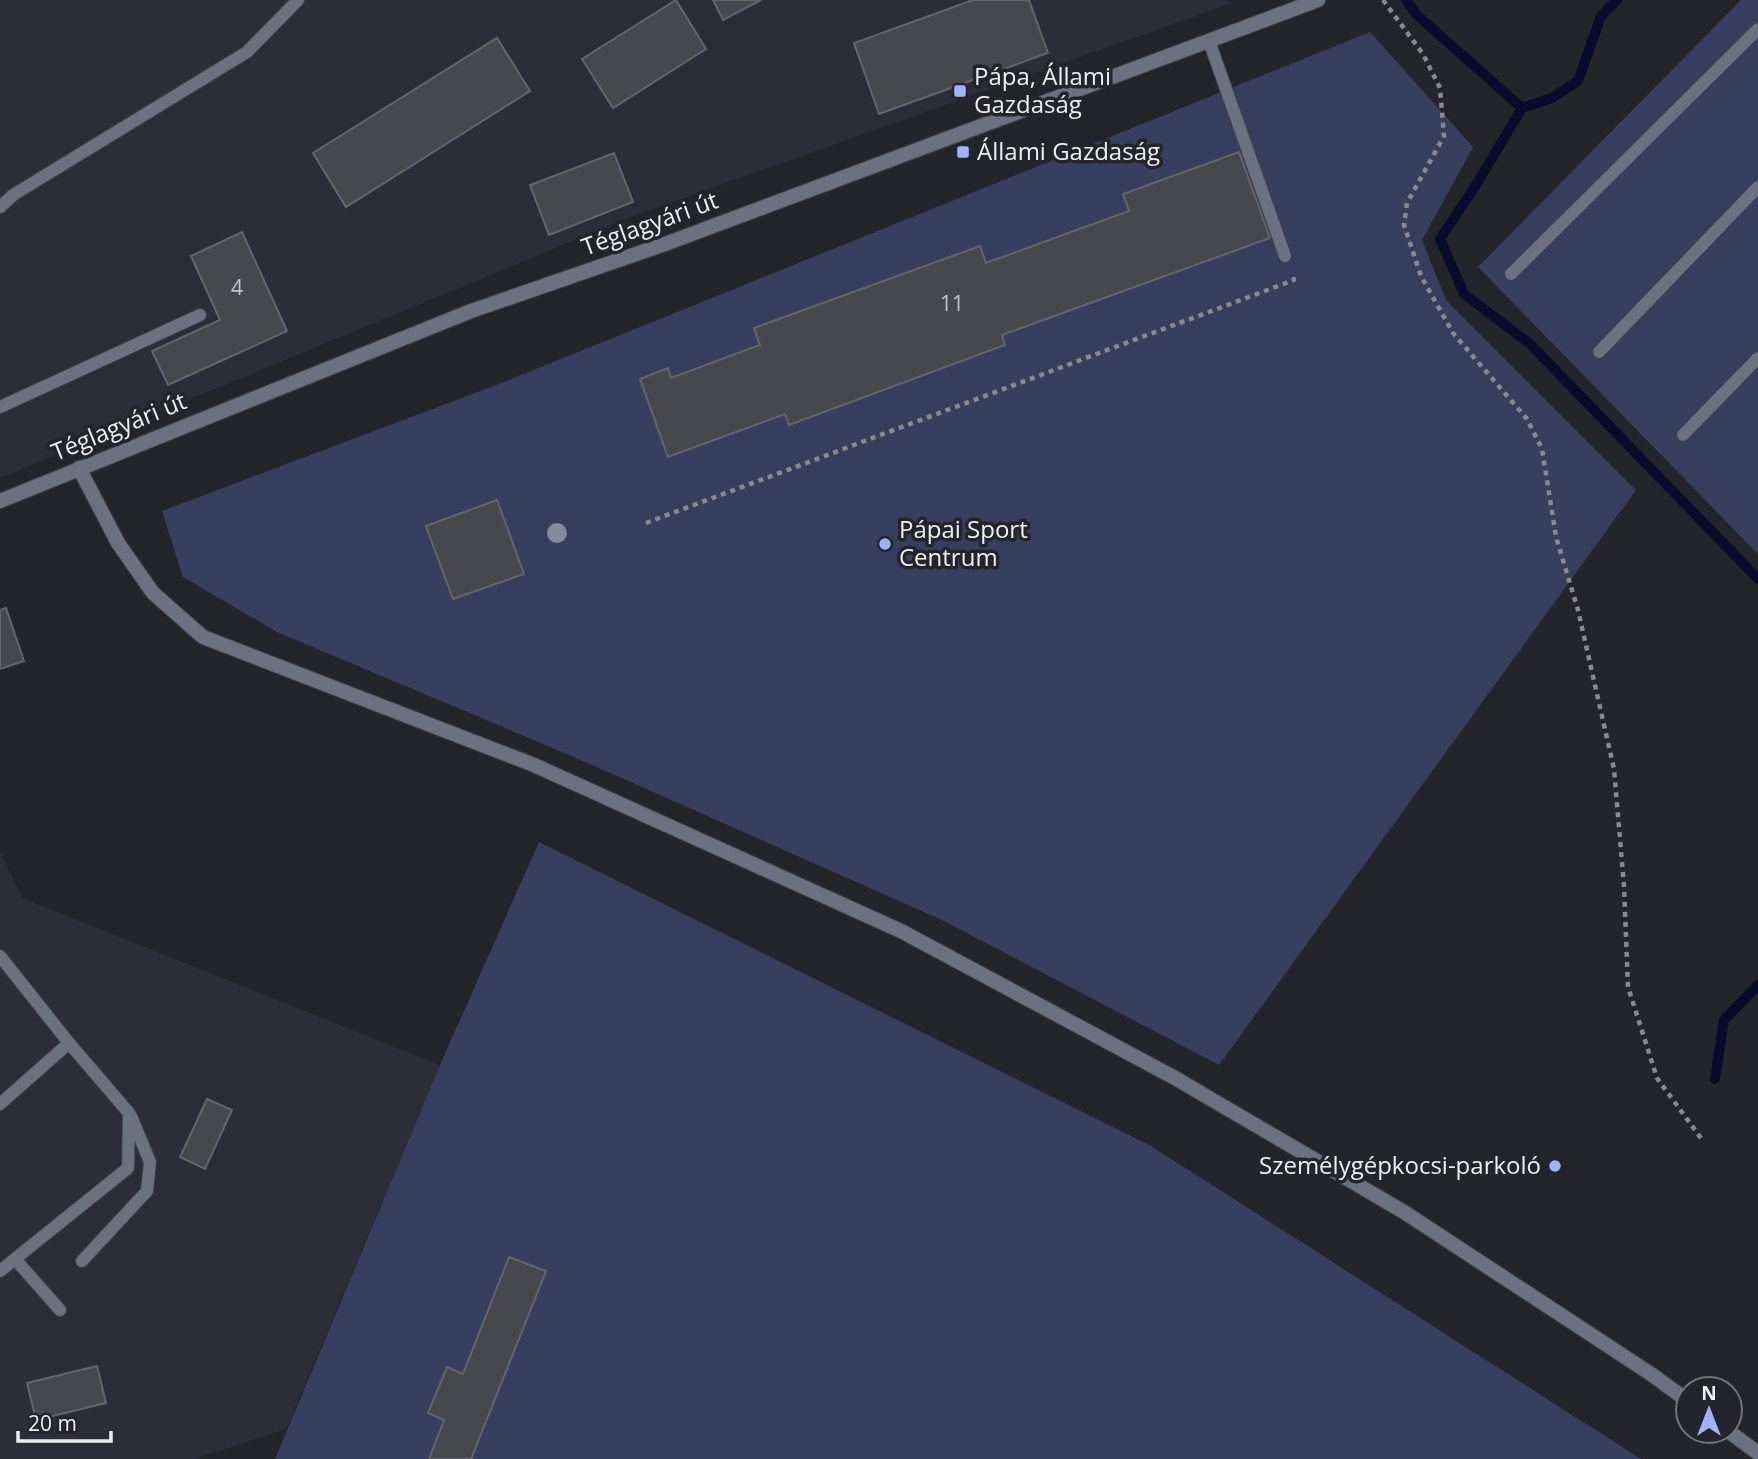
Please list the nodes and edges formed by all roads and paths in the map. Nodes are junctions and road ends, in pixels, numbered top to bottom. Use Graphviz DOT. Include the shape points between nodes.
graph roads {
  1 [pos="298,0"];
  2 [pos="1318,0"];
  3 [pos="1383,0"];
  4 [pos="1758,29"];
  5 [pos="1209,41"];
  6 [pos="1758,187"];
  7 [pos="0,207"];
  8 [pos="1285,256"];
  9 [pos="1511,274"];
  10 [pos="200,315"];
  11 [pos="1599,352"];
  12 [pos="1758,358"];
  13 [pos="0,407"];
  14 [pos="1683,435"];
  15 [pos="79,468"];
  16 [pos="0,501"];
  17 [pos="646,523"];
  18 [pos="0,956"];
  19 [pos="69,1043"];
  20 [pos="0,1104"];
  21 [pos="130,1113"];
  22 [pos="1703,1141"];
  23 [pos="15,1259"];
  24 [pos="82,1261"];
  25 [pos="0,1271"];
  26 [pos="60,1310"];
  27 [pos="1674,1391"];
  1 -- 7 [label="lane" via="247,52"];
  2 -- 5 [label="street, Téglagyári út"];
  3 -- 22 [label="path" via="1423,54 1440,88 1444,136 1408,204 1404,225 1420,276 1452,332 1527,419 1542,449 1556,537 1578,610 1614,769 1628,987 1657,1078"];
  4 -- 9 [label="lane"];
  5 -- 8 [label="lane"];
  5 -- 15 [label="street, Téglagyári út" via="665,244 471,311"];
  6 -- 11 [label="lane"];
  8 -- 17 [label="path" via="1294,280"];
  10 -- 13 [label="lane"];
  12 -- 14 [label="lane"];
  15 -- 16 [label="street, Téglagyári út"];
  15 -- 27 [label="street" via="117,544 153,593 204,637 534,765 901,931 1175,1078 1404,1212"];
  18 -- 19 [label="lane"];
  19 -- 20 [label="lane"];
  19 -- 21 [label="lane"];
  21 -- 23 [label="lane" via="128,1168"];
  21 -- 24 [label="lane" via="150,1162 148,1191"];
  23 -- 25 [label="lane"];
  23 -- 26 [label="lane"];
}
